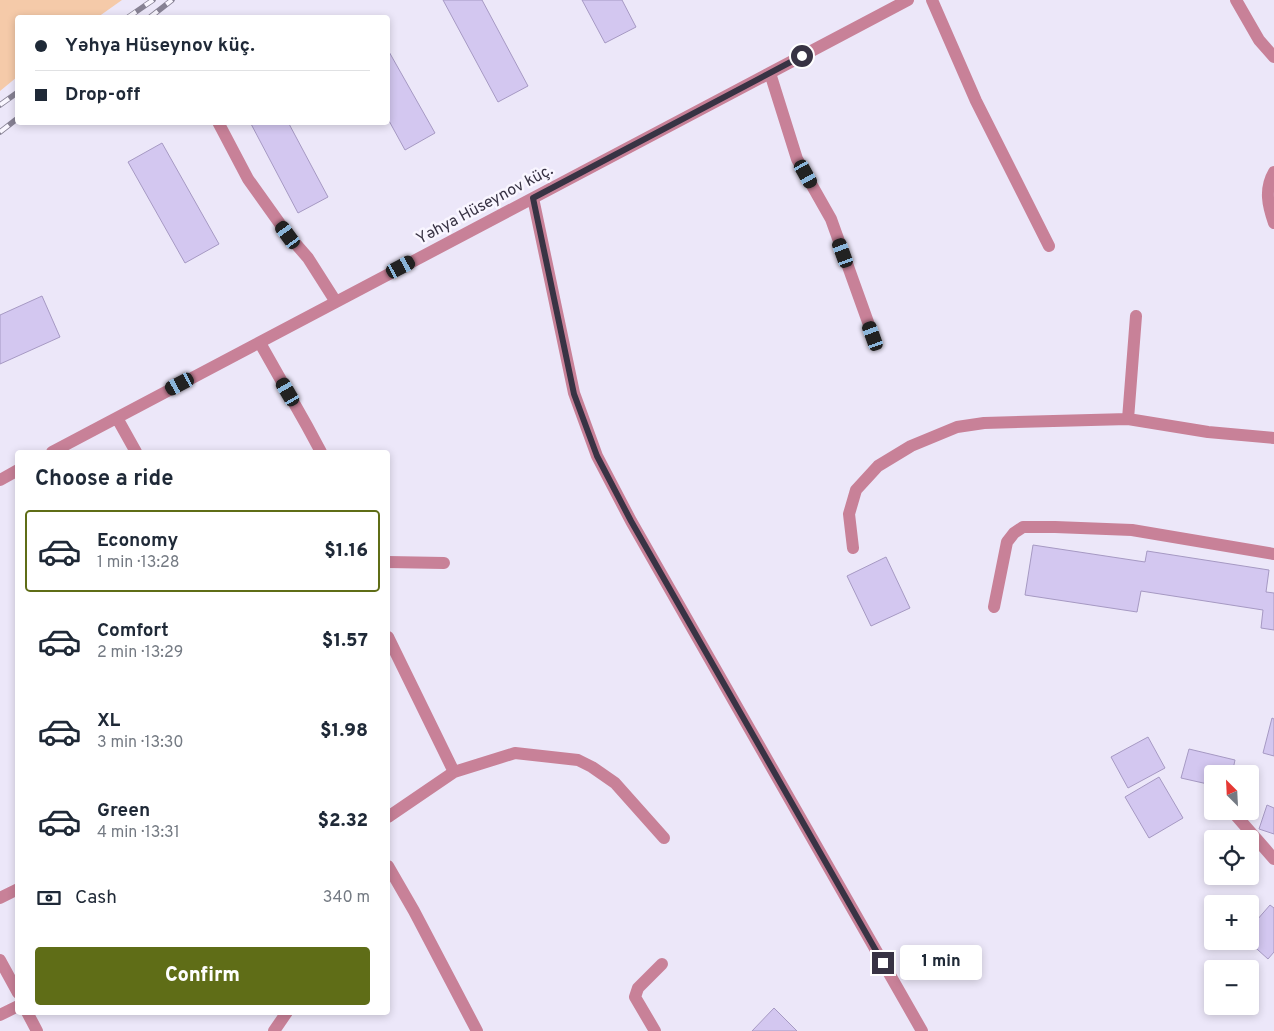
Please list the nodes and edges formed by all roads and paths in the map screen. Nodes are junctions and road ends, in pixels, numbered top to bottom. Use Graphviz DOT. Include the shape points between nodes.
graph roads {
  1 [pos="908,0"];
  2 [pos="932,0"];
  3 [pos="1236,0"];
  4 [pos="1274,57"];
  5 [pos="770,73"];
  6 [pos="220,125"];
  7 [pos="1274,172"];
  8 [pos="533,198"];
  9 [pos="1274,223"];
  10 [pos="1049,246"];
  11 [pos="336,302"];
  12 [pos="1136,316"];
  13 [pos="873,336"];
  14 [pos="260,343"];
  15 [pos="117,418"];
  16 [pos="1128,419"];
  17 [pos="1274,438"];
  18 [pos="56,450"];
  19 [pos="135,450"];
  20 [pos="319,450"];
  21 [pos="15,472"];
  22 [pos="0,480"];
  23 [pos="853,548"];
  24 [pos="1274,554"];
  25 [pos="390,562"];
  26 [pos="444,563"];
  27 [pos="994,607"];
  28 [pos="390,641"];
  29 [pos="454,772"];
  30 [pos="390,817"];
  31 [pos="1240,820"];
  32 [pos="664,838"];
  33 [pos="1274,859"];
  34 [pos="390,869"];
  35 [pos="15,890"];
  36 [pos="0,898"];
  37 [pos="0,960"];
  38 [pos="662,964"];
  39 [pos="15,988"];
  40 [pos="15,1008"];
  41 [pos="0,1015"];
  42 [pos="29,1015"];
  43 [pos="285,1015"];
  44 [pos="37,1031"];
  45 [pos="274,1031"];
  46 [pos="477,1031"];
  47 [pos="655,1031"];
  48 [pos="922,1031"];
  1 -- 5 [label="street, Yəhya Hüseynov küç."];
  2 -- 10 [label="street" via="976,101"];
  3 -- 4 [label="street" via="1259,40"];
  5 -- 8 [label="street, Yəhya Hüseynov küç."];
  5 -- 13 [label="street" via="797,158 831,219"];
  6 -- 11 [label="street" via="248,179 308,258"];
  7 -- 9 [label="street" via="1268,182 1268,205"];
  8 -- 11 [label="street, Yəhya Hüseynov küç."];
  8 -- 48 [label="street" via="574,394 597,456"];
  11 -- 14 [label="street, Yəhya Hüseynov küç."];
  12 -- 16 [label="street"];
  14 -- 15 [label="street, Yəhya Hüseynov küç."];
  14 -- 20 [label="street"];
  15 -- 18 [label="street, Yəhya Hüseynov küç."];
  15 -- 19 [label="street"];
  16 -- 17 [label="street" via="1208,432"];
  16 -- 23 [label="street" via="984,423 957,427 911,446 878,466 856,490 848,514"];
  21 -- 22 [label="street"];
  24 -- 27 [label="street" via="1132,530 1022,527 1007,542"];
  25 -- 26 [label="street"];
  28 -- 29 [label="street"];
  29 -- 30 [label="street"];
  29 -- 32 [label="street" via="515,753 578,760 615,783"];
  31 -- 33 [label="street"];
  34 -- 46 [label="street"];
  35 -- 36 [label="street"];
  37 -- 39 [label="street"];
  38 -- 47 [label="street" via="638,988 635,997"];
  40 -- 41 [label="street"];
  42 -- 44 [label="street"];
  43 -- 45 [label="street"];
}
